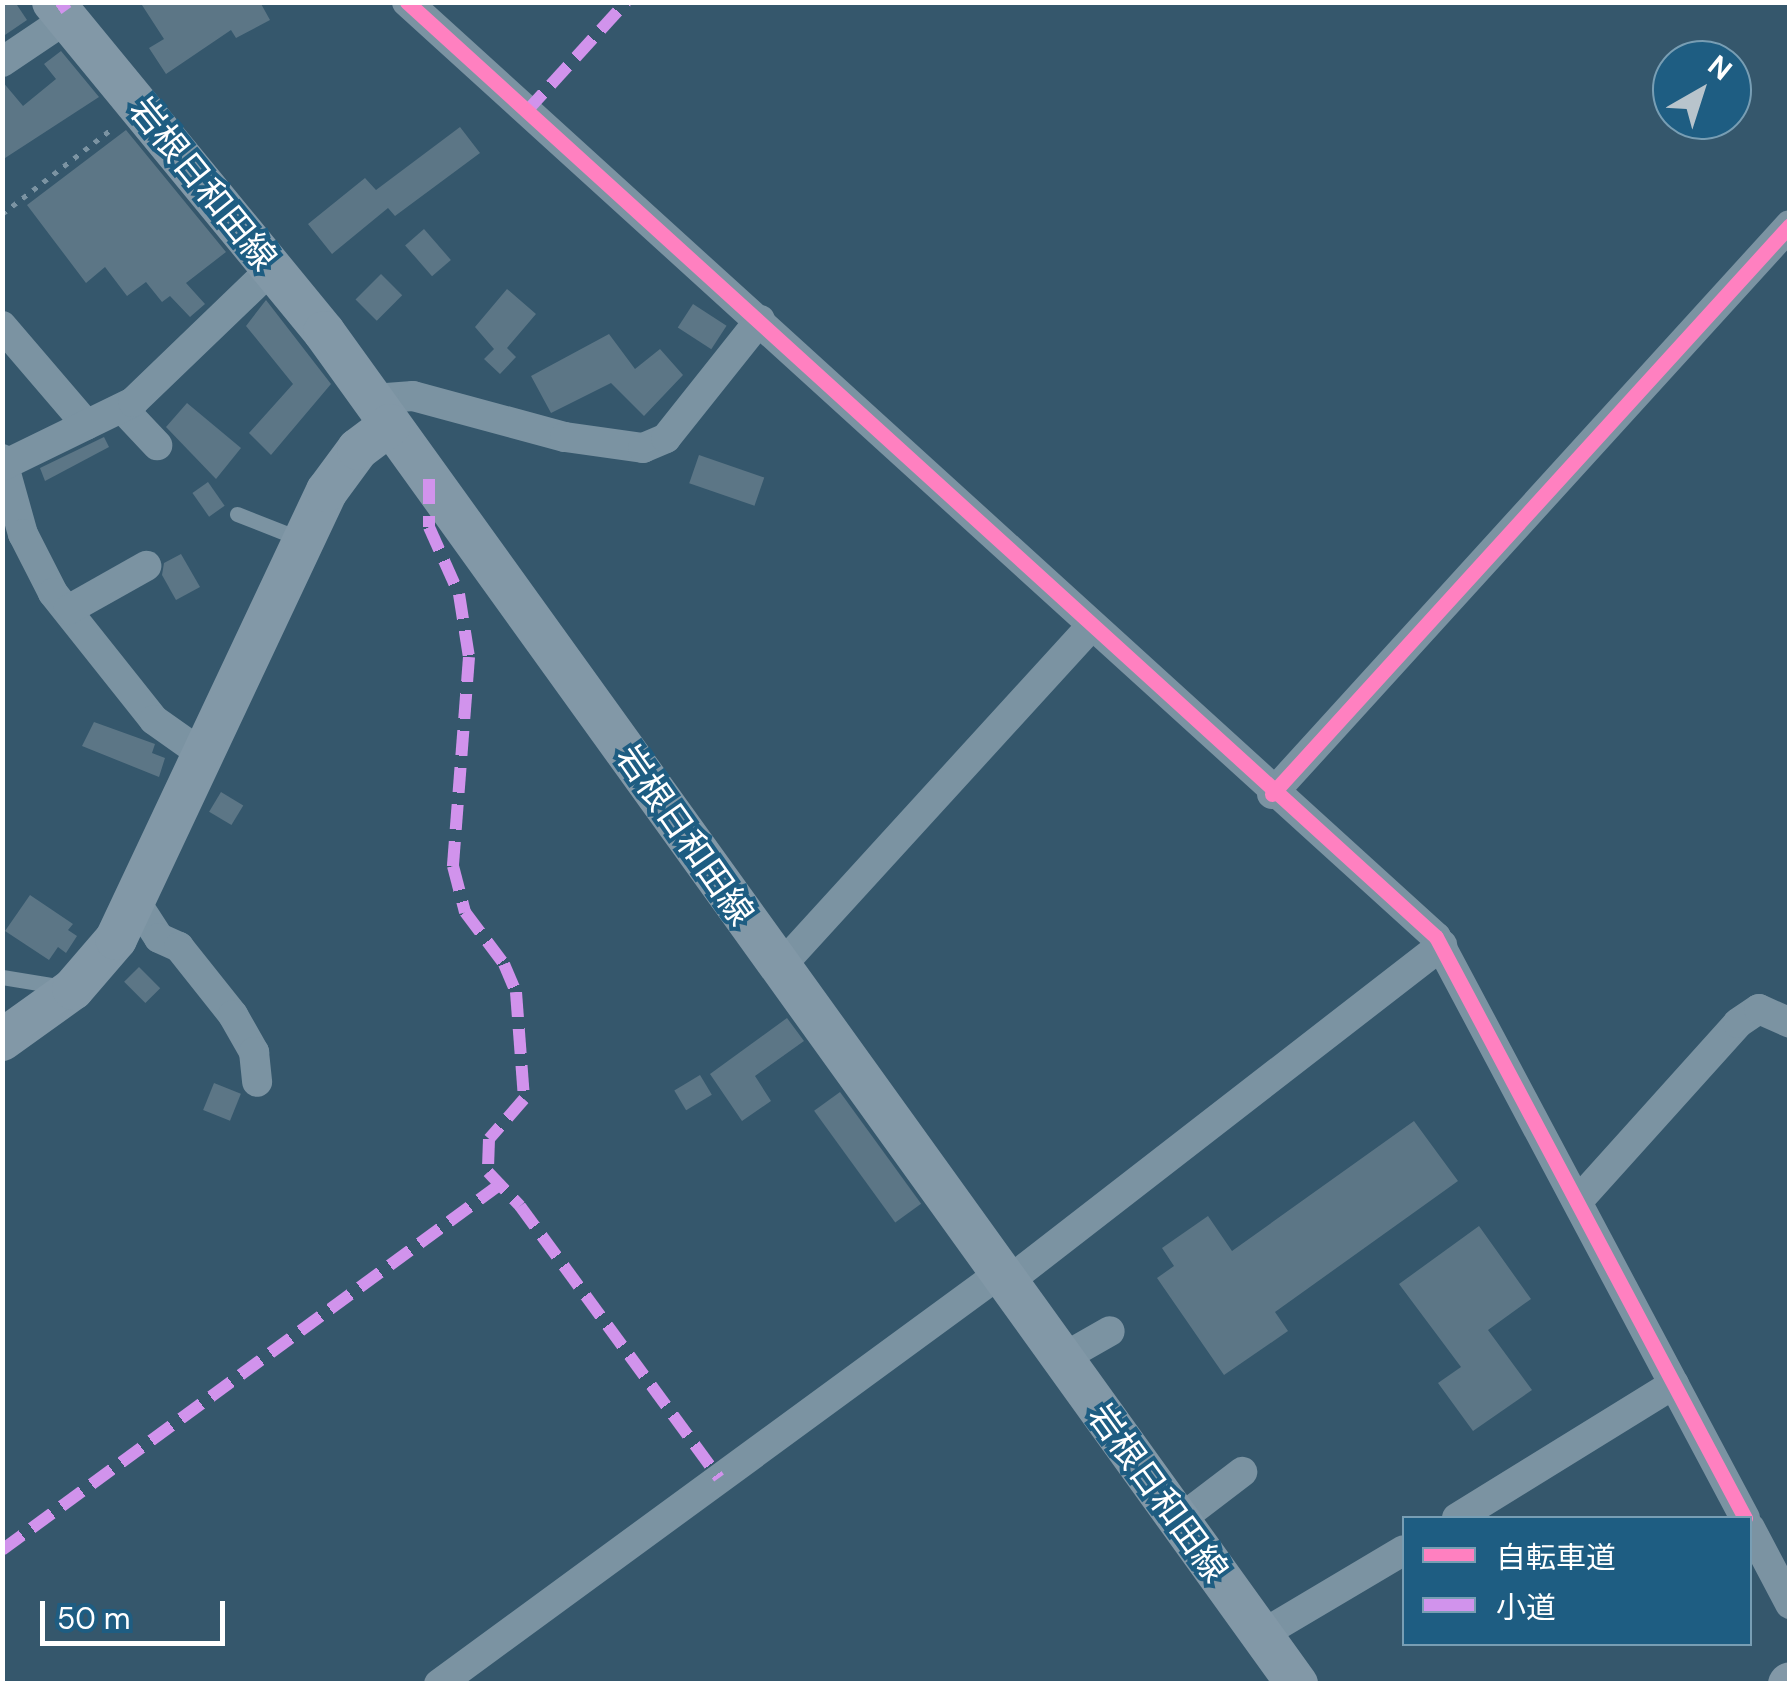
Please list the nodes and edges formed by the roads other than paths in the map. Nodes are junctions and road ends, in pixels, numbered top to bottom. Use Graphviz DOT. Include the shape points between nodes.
graph roads {
  1 [pos="407,2"];
  2 [pos="59,11"];
  3 [pos="2,62"];
  4 [pos="1790,225"];
  5 [pos="271,269"];
  6 [pos="760,320"];
  7 [pos="2,326"];
  8 [pos="123,409"];
  9 [pos="381,412"];
  10 [pos="87,425"];
  11 [pos="157,445"];
  12 [pos="3,463"];
  13 [pos="237,514"];
  14 [pos="304,541"];
  15 [pos="146,566"];
  16 [pos="68,610"];
  17 [pos="1090,627"];
  18 [pos="202,754"];
  19 [pos="1272,794"];
  20 [pos="135,901"];
  21 [pos="1442,944"];
  22 [pos="779,968"];
  23 [pos="2,978"];
  24 [pos="72,989"];
  25 [pos="1790,1022"];
  26 [pos="2,1040"];
  27 [pos="257,1082"];
  28 [pos="1578,1201"];
  29 [pos="1002,1279"];
  30 [pos="1110,1331"];
  31 [pos="1061,1359"];
  32 [pos="1674,1384"];
  33 [pos="1242,1472"];
  34 [pos="1460,1516"];
  35 [pos="1744,1516"];
  36 [pos="1178,1521"];
  37 [pos="1752,1532"];
  38 [pos="1402,1551"];
  39 [pos="1790,1604"];
  40 [pos="1261,1635"];
  41 [pos="439,1684"];
  42 [pos="1296,1684"];
  1 -- 6 [label="street"];
  2 -- 3 [label="street"];
  2 -- 5 [label="main road, 岩根日和田線"];
  4 -- 19 [label="street"];
  5 -- 8 [label="street"];
  5 -- 9 [label="main road, 岩根日和田線"];
  6 -- 9 [label="street" via="666,438 643,448 547,432 413,396"];
  6 -- 17 [label="street"];
  7 -- 10 [label="street"];
  8 -- 10 [label="street"];
  8 -- 11 [label="street"];
  9 -- 14 [label="main road"];
  9 -- 22 [label="main road, 岩根日和田線"];
  10 -- 12 [label="street"];
  12 -- 16 [label="street" via="30,553"];
  13 -- 14 [label="lane"];
  14 -- 18 [label="main road"];
  15 -- 16 [label="street"];
  16 -- 18 [label="street" via="154,720"];
  17 -- 19 [label="street"];
  17 -- 22 [label="street"];
  18 -- 20 [label="main road"];
  19 -- 21 [label="street"];
  20 -- 24 [label="main road" via="100,963"];
  20 -- 27 [label="street" via="158,938 179,946 233,1015 254,1052"];
  21 -- 28 [label="street"];
  21 -- 29 [label="street"];
  22 -- 29 [label="main road, 岩根日和田線"];
  23 -- 24 [label="lane"];
  24 -- 26 [label="main road"];
  25 -- 28 [label="street" via="1769,1009 1748,1014"];
  28 -- 32 [label="street"];
  29 -- 31 [label="main road, 岩根日和田線"];
  29 -- 41 [label="street"];
  30 -- 31 [label="street"];
  31 -- 36 [label="main road, 岩根日和田線"];
  32 -- 34 [label="street"];
  32 -- 35 [label="street"];
  33 -- 36 [label="street"];
  36 -- 40 [label="main road, 岩根日和田線"];
  37 -- 39 [label="street"];
  38 -- 40 [label="street"];
  40 -- 42 [label="main road, 岩根日和田線"];
}
